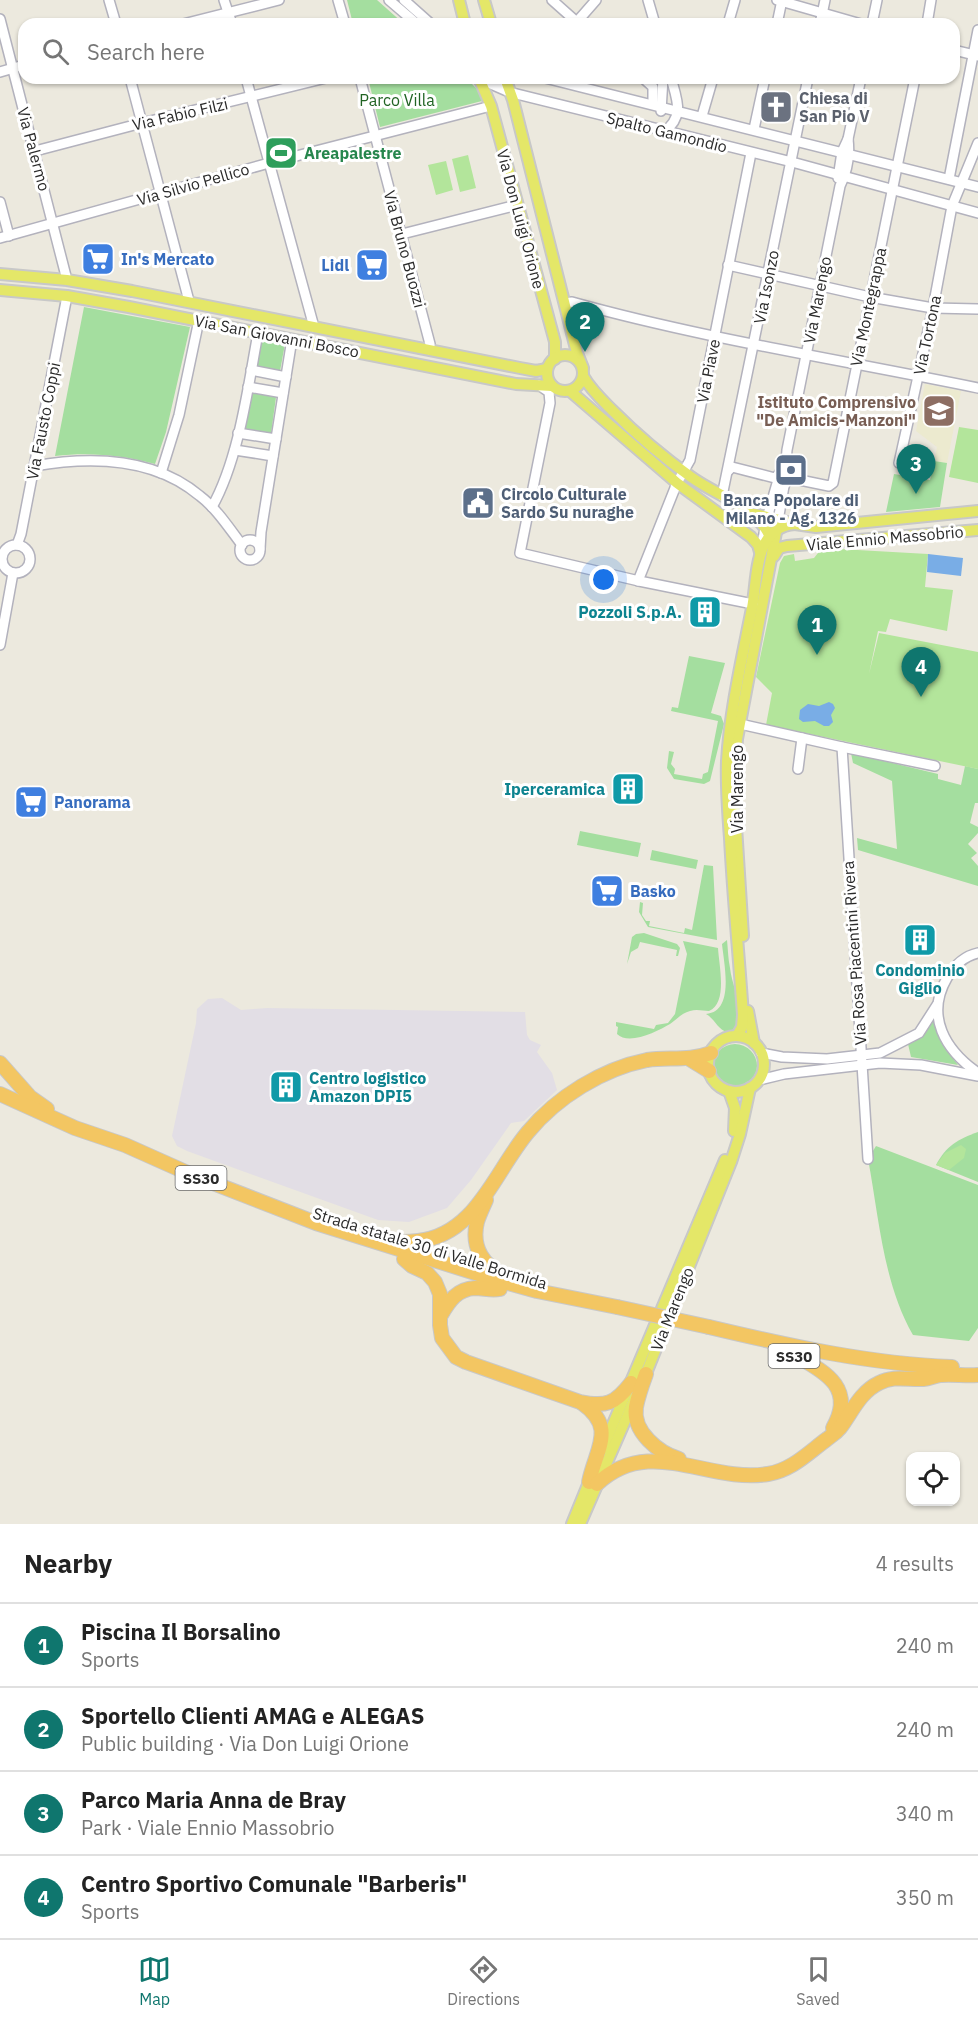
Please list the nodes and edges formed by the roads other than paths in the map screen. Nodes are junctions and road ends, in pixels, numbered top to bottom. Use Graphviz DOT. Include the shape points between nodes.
graph roads {
  1 [pos="109,0"];
  2 [pos="225,0"];
  3 [pos="279,0"];
  4 [pos="338,0"];
  5 [pos="389,0"];
  6 [pos="404,0"];
  7 [pos="459,0"];
  8 [pos="484,0"];
  9 [pos="552,0"];
  10 [pos="596,0"];
  11 [pos="648,0"];
  12 [pos="735,0"];
  13 [pos="780,0"];
  14 [pos="825,0"];
  15 [pos="877,0"];
  16 [pos="931,0"];
  17 [pos="229,13"];
  18 [pos="822,13"];
  19 [pos="114,18"];
  20 [pos="208,18"];
  21 [pos="230,18"];
  22 [pos="343,18"];
  23 [pos="410,18"];
  24 [pos="424,18"];
  25 [pos="464,18"];
  26 [pos="489,18"];
  27 [pos="572,18"];
  28 [pos="581,18"];
  29 [pos="653,18"];
  30 [pos="730,18"];
  31 [pos="778,18"];
  32 [pos="821,18"];
  33 [pos="840,18"];
  34 [pos="873,18"];
  35 [pos="928,18"];
  36 [pos="0,19"];
  37 [pos="978,30"];
  38 [pos="960,52"];
  39 [pos="975,56"];
  40 [pos="18,67"];
  41 [pos="13,68"];
  42 [pos="0,72"];
  43 [pos="132,84"];
  44 [pos="248,84"];
  45 [pos="304,84"];
  46 [pos="362,84"];
  47 [pos="481,84"];
  48 [pos="491,84"];
  49 [pos="507,84"];
  50 [pos="569,84"];
  51 [pos="654,84"];
  52 [pos="656,84"];
  53 [pos="663,84"];
  54 [pos="673,84"];
  55 [pos="711,84"];
  56 [pos="764,84"];
  57 [pos="807,84"];
  58 [pos="860,84"];
  59 [pos="914,84"];
  60 [pos="675,91"];
  61 [pos="509,92"];
  62 [pos="251,98"];
  63 [pos="536,98"];
  64 [pos="491,106"];
  65 [pos="661,107"];
  66 [pos="679,111"];
  67 [pos="516,113"];
  68 [pos="702,116"];
  69 [pos="142,123"];
  70 [pos="754,129"];
  71 [pos="660,131"];
  72 [pos="375,135"];
  73 [pos="795,140"];
  74 [pos="978,143"];
  75 [pos="35,152"];
  76 [pos="751,153"];
  77 [pos="850,154"];
  78 [pos="792,162"];
  79 [pos="269,163"];
  80 [pos="897,165"];
  81 [pos="841,176"];
  82 [pos="949,178"];
  83 [pos="963,182"];
  84 [pos="978,187"];
  85 [pos="892,189"];
  86 [pos="161,193"];
  87 [pos="0,202"];
  88 [pos="517,205"];
  89 [pos="952,206"];
  90 [pos="978,213"];
  91 [pos="54,223"];
  92 [pos="402,234"];
  93 [pos="4,237"];
  94 [pos="728,265"];
  95 [pos="0,274"];
  96 [pos="769,274"];
  97 [pos="68,280"];
  98 [pos="820,285"];
  99 [pos="0,290"];
  100 [pos="67,296"];
  101 [pos="870,297"];
  102 [pos="189,301"];
  103 [pos="565,303"];
  104 [pos="933,308"];
  105 [pos="978,309"];
  106 [pos="194,320"];
  107 [pos="314,327"];
  108 [pos="258,333"];
  109 [pos="715,335"];
  110 [pos="292,339"];
  111 [pos="311,343"];
  112 [pos="755,344"];
  113 [pos="430,350"];
  114 [pos="806,356"];
  115 [pos="555,359"];
  116 [pos="431,366"];
  117 [pos="856,366"];
  118 [pos="547,369"];
  119 [pos="251,370"];
  120 [pos="583,372"];
  121 [pos="918,376"];
  122 [pos="286,377"];
  123 [pos="539,384"];
  124 [pos="552,386"];
  125 [pos="248,387"];
  126 [pos="978,388"];
  127 [pos="570,391"];
  128 [pos="283,393"];
  129 [pos="238,433"];
  130 [pos="276,439"];
  131 [pos="235,450"];
  132 [pos="788,450"];
  133 [pos="273,456"];
  134 [pos="899,462"];
  135 [pos="34,466"];
  136 [pos="683,471"];
  137 [pos="728,471"];
  138 [pos="780,472"];
  139 [pos="161,473"];
  140 [pos="677,483"];
  141 [pos="784,486"];
  142 [pos="722,496"];
  143 [pos="774,504"];
  144 [pos="739,506"];
  145 [pos="212,507"];
  146 [pos="978,510"];
  147 [pos="795,524"];
  148 [pos="978,525"];
  149 [pos="262,527"];
  150 [pos="978,531"];
  151 [pos="770,533"];
  152 [pos="246,542"];
  153 [pos="17,545"];
  154 [pos="792,545"];
  155 [pos="260,549"];
  156 [pos="1,556"];
  157 [pos="772,560"];
  158 [pos="13,573"];
  159 [pos="638,580"];
  160 [pos="753,604"];
  161 [pos="0,645"];
  162 [pos="740,724"];
  163 [pos="802,738"];
  164 [pos="842,747"];
  165 [pos="935,766"];
  166 [pos="798,769"];
  167 [pos="978,953"];
  168 [pos="937,1005"];
  169 [pos="737,1036"];
  170 [pos="754,1043"];
  171 [pos="711,1053"];
  172 [pos="761,1053"];
  173 [pos="861,1055"];
  174 [pos="688,1058"];
  175 [pos="0,1063"];
  176 [pos="861,1066"];
  177 [pos="709,1071"];
  178 [pos="978,1074"];
  179 [pos="759,1080"];
  180 [pos="750,1088"];
  181 [pos="729,1091"];
  182 [pos="0,1094"];
  183 [pos="0,1102"];
  184 [pos="125,1145"];
  185 [pos="868,1159"];
  186 [pos="492,1186"];
  187 [pos="349,1234"];
  188 [pos="404,1259"];
  189 [pos="500,1289"];
  190 [pos="537,1291"];
  191 [pos="615,1311"];
  192 [pos="440,1316"];
  193 [pos="707,1331"];
  194 [pos="798,1356"];
  195 [pos="978,1367"];
  196 [pos="939,1370"];
  197 [pos="884,1371"];
  198 [pos="646,1374"];
  199 [pos="978,1375"];
  200 [pos="631,1383"];
  201 [pos="580,1402"];
  202 [pos="828,1438"];
  203 [pos="692,1465"];
  204 [pos="593,1483"];
  205 [pos="572,1524"];
  206 [pos="580,1524"];
  1 -- 19 [label="street"];
  2 -- 17 [label="street"];
  3 -- 17 [label="street"];
  4 -- 22 [label="street"];
  5 -- 23 [label="street"];
  6 -- 24 [label="street"];
  7 -- 25 [label="main road"];
  8 -- 26 [label="main road"];
  9 -- 27 [label="street"];
  10 -- 28 [label="street"];
  11 -- 29 [label="street"];
  12 -- 30 [label="street"];
  13 -- 18 [label="street"];
  13 -- 31 [label="street"];
  14 -- 18 [label="street"];
  15 -- 34 [label="street"];
  16 -- 35 [label="street"];
  17 -- 20 [label="street"];
  17 -- 21 [label="street"];
  18 -- 32 [label="street"];
  18 -- 33 [label="street"];
  36 -- 41 [label="street, Via Palermo"];
  37 -- 39 [label="street"];
  38 -- 39 [label="street"];
  39 -- 82 [label="street"];
  40 -- 41 [label="street"];
  41 -- 42 [label="street"];
  41 -- 75 [label="street, Via Palermo"];
  43 -- 69 [label="street"];
  44 -- 62 [label="street"];
  45 -- 62 [label="street, Via Fabio Filzi"];
  46 -- 72 [label="street, Via Bruno Buozzi"];
  47 -- 64 [label="main road, Via Don Luigi Orione"];
  48 -- 61 [label="street, Spalto Gamondio"];
  49 -- 61 [label="main road"];
  50 -- 65 [label="street, Spalto Gamondio"];
  51 -- 65 [label="street"];
  52 -- 65 [label="street"];
  53 -- 60 [label="street"];
  54 -- 60 [label="street"];
  55 -- 68 [label="street"];
  56 -- 70 [label="street"];
  57 -- 73 [label="street, Via Isonzo"];
  58 -- 77 [label="street, Via Marengo" via="848,139"];
  59 -- 80 [label="street, Via Montegrappa"];
  60 -- 66 [label="street"];
  61 -- 63 [label="street, Spalto Gamondio"];
  61 -- 67 [label="main road, Via Don Luigi Orione"];
  62 -- 69 [label="street, Via Fabio Filzi"];
  62 -- 79 [label="street"];
  63 -- 67 [label="street" via="521,103"];
  63 -- 71 [label="street, Spalto Gamondio"];
  64 -- 72 [label="street, Via Silvio Pellico"];
  64 -- 88 [label="main road, Via Don Luigi Orione"];
  65 -- 66 [label="street, Spalto Gamondio"];
  65 -- 71 [label="street"];
  66 -- 68 [label="street, Spalto Gamondio"];
  66 -- 71 [label="street" via="673,125"];
  67 -- 103 [label="main road, Via Don Luigi Orione"];
  68 -- 70 [label="street, Spalto Gamondio"];
  69 -- 75 [label="street, Via Fabio Filzi"];
  69 -- 86 [label="street"];
  70 -- 73 [label="street, Spalto Gamondio"];
  71 -- 76 [label="street, Spalto Gamondio"];
  72 -- 79 [label="street, Via Silvio Pellico"];
  72 -- 92 [label="street, Via Bruno Buozzi"];
  73 -- 77 [label="street, Spalto Gamondio"];
  73 -- 78 [label="street, Via Isonzo"];
  74 -- 83 [label="street"];
  75 -- 91 [label="street, Via Palermo"];
  76 -- 78 [label="street, Spalto Gamondio"];
  76 -- 94 [label="street, Via Piave"];
  77 -- 80 [label="street"];
  77 -- 81 [label="street, Via Marengo"];
  78 -- 81 [label="street, Spalto Gamondio"];
  78 -- 96 [label="street, Via Isonzo"];
  79 -- 86 [label="street, Via Silvio Pellico"];
  79 -- 107 [label="street"];
  80 -- 82 [label="street"];
  80 -- 85 [label="street, Via Montegrappa"];
  81 -- 85 [label="street, Spalto Gamondio"];
  81 -- 98 [label="street, Via Marengo"];
  82 -- 83 [label="street"];
  83 -- 84 [label="street"];
  83 -- 89 [label="street, Via Tortona"];
  85 -- 89 [label="street"];
  85 -- 101 [label="street, Via Montegrappa"];
  86 -- 91 [label="street, Via Silvio Pellico"];
  86 -- 102 [label="street"];
  87 -- 93 [label="street"];
  88 -- 92 [label="street"];
  88 -- 115 [label="main road, Via Don Luigi Orione" via="555,342"];
  89 -- 90 [label="street"];
  89 -- 104 [label="street, Via Tortona"];
  91 -- 93 [label="street, Via Silvio Pellico"];
  91 -- 97 [label="street, Via Palermo"];
  92 -- 113 [label="street, Via Bruno Buozzi"];
  94 -- 96 [label="street"];
  94 -- 109 [label="street, Via Piave"];
  95 -- 97 [label="main road, Via San Giovanni Bosco"];
  96 -- 98 [label="street"];
  96 -- 112 [label="street, Via Isonzo"];
  97 -- 100 [label="main road"];
  97 -- 102 [label="main road, Via San Giovanni Bosco"];
  98 -- 101 [label="street"];
  98 -- 114 [label="street, Via Marengo"];
  99 -- 100 [label="main road, Via San Giovanni Bosco"];
  100 -- 106 [label="main road, Via San Giovanni Bosco"];
  100 -- 135 [label="street, Via Fausto Coppi"];
  101 -- 104 [label="street"];
  101 -- 117 [label="street, Via Montegrappa"];
  102 -- 106 [label="main road"];
  102 -- 107 [label="main road, Via San Giovanni Bosco"];
  103 -- 109 [label="street"];
  103 -- 120 [label="main road, Via Don Luigi Orione"];
  104 -- 105 [label="street"];
  104 -- 121 [label="street, Via Tortona"];
  106 -- 108 [label="main road, Via San Giovanni Bosco"];
  106 -- 139 [label="street" via="180,415"];
  107 -- 111 [label="main road"];
  107 -- 113 [label="main road, Via San Giovanni Bosco"];
  108 -- 110 [label="main road, Via San Giovanni Bosco"];
  108 -- 119 [label="street"];
  109 -- 112 [label="street"];
  109 -- 136 [label="street, Via Piave" via="690,460"];
  110 -- 111 [label="main road, Via San Giovanni Bosco"];
  110 -- 122 [label="street"];
  111 -- 116 [label="main road, Via San Giovanni Bosco"];
  112 -- 114 [label="street"];
  112 -- 137 [label="street, Via Isonzo"];
  113 -- 116 [label="main road"];
  113 -- 118 [label="main road, Via San Giovanni Bosco" via="536,371"];
  114 -- 117 [label="street"];
  114 -- 132 [label="street, Via Marengo"];
  115 -- 118 [label="main road"];
  115 -- 120 [label="main road" via="571,356 578,360"];
  116 -- 123 [label="main road, Via San Giovanni Bosco" via="516,384"];
  117 -- 121 [label="street"];
  117 -- 141 [label="street, Via Montegrappa" via="832,484 789,478"];
  118 -- 124 [label="main road"];
  119 -- 122 [label="street"];
  119 -- 125 [label="street"];
  120 -- 127 [label="main road" via="579,386"];
  120 -- 136 [label="main road" via="592,390 636,434"];
  121 -- 126 [label="street"];
  121 -- 134 [label="street, Via Tortona"];
  122 -- 128 [label="street"];
  123 -- 124 [label="main road, Via San Giovanni Bosco"];
  123 -- 159 [label="street" via="548,390 550,400 520,553"];
  124 -- 127 [label="main road, Via San Giovanni Bosco"];
  125 -- 128 [label="street"];
  125 -- 129 [label="street"];
  127 -- 140 [label="main road, Via San Giovanni Bosco"];
  128 -- 130 [label="street"];
  129 -- 130 [label="street"];
  129 -- 131 [label="street"];
  130 -- 133 [label="street"];
  131 -- 133 [label="street"];
  131 -- 145 [label="street"];
  132 -- 138 [label="street, Via Marengo"];
  132 -- 141 [label="street, Via Marengo"];
  133 -- 149 [label="street"];
  135 -- 139 [label="street" via="102,460"];
  135 -- 153 [label="street, Via Fausto Coppi"];
  136 -- 140 [label="street, Via Piave"];
  136 -- 142 [label="main road"];
  137 -- 138 [label="street" via="732,467 774,478"];
  137 -- 142 [label="street, Via Isonzo"];
  138 -- 143 [label="street, Via Marengo"];
  139 -- 145 [label="street" via="186,485"];
  140 -- 151 [label="main road, Via San Giovanni Bosco" via="758,544"];
  140 -- 159 [label="street, Via Piave"];
  141 -- 143 [label="street, Via Marengo"];
  142 -- 144 [label="main road"];
  143 -- 144 [label="street" via="763,513"];
  143 -- 147 [label="street, Viale Ennio Massobrio" via="785,519"];
  143 -- 151 [label="street"];
  144 -- 151 [label="main road, Viale Ennio Massobrio"];
  144 -- 151 [label="main road"];
  145 -- 152 [label="street"];
  146 -- 147 [label="main road, Viale Ennio Massobrio" via="816,527"];
  146 -- 148 [label="main road, Viale Ennio Massobrio"];
  147 -- 151 [label="main road"];
  149 -- 152 [label="street"];
  149 -- 155 [label="street"];
  150 -- 154 [label="main road, Viale Ennio Massobrio"];
  151 -- 154 [label="main road, Viale Ennio Massobrio"];
  151 -- 157 [label="main road, Via Marengo"];
  151 -- 160 [label="main road"];
  152 -- 155 [label="street" via="257,542"];
  152 -- 155 [label="street" via="242,554 249,559 257,557"];
  153 -- 156 [label="street"];
  153 -- 158 [label="street" via="29,552 30,561 26,569"];
  154 -- 157 [label="main road" via="779,548"];
  156 -- 158 [label="street" via="3,565"];
  157 -- 162 [label="main road, Via Marengo"];
  158 -- 161 [label="street"];
  159 -- 160 [label="street"];
  160 -- 169 [label="main road" via="727,761 743,1015"];
  162 -- 163 [label="street"];
  162 -- 170 [label="main road, Via Marengo" via="734,792 749,1021"];
  163 -- 164 [label="street"];
  163 -- 166 [label="street"];
  164 -- 165 [label="street"];
  164 -- 173 [label="street, Via Rosa Piacentini Rivera"];
  167 -- 168 [label="street" via="954,966"];
  168 -- 173 [label="street" via="919,1033 880,1053"];
  168 -- 178 [label="street" via="938,1021 946,1040"];
  169 -- 170 [label="main road"];
  169 -- 171 [label="main road" via="721,1041"];
  170 -- 172 [label="main road"];
  171 -- 174 [label="highway"];
  171 -- 177 [label="main road"];
  172 -- 173 [label="street" via="828,1059"];
  172 -- 179 [label="main road" via="764,1065"];
  173 -- 176 [label="street, Via Rosa Piacentini Rivera"];
  174 -- 177 [label="highway"];
  174 -- 186 [label="highway" via="635,1063 576,1089 528,1132"];
  175 -- 184 [label="highway" via="44,1108"];
  176 -- 178 [label="street" via="921,1065"];
  176 -- 179 [label="street"];
  176 -- 185 [label="street, Via Rosa Piacentini Rivera"];
  177 -- 181 [label="main road" via="715,1082"];
  179 -- 180 [label="main road"];
  180 -- 181 [label="main road"];
  180 -- 198 [label="main road, Via Marengo" via="731,1162"];
  181 -- 200 [label="main road, Via Marengo" via="736,1114 730,1145"];
  182 -- 184 [label="highway, Strada statale 30 di Valle Bormida / SS30" via="75,1128"];
  183 -- 188 [label="highway, Strada statale 30 di Valle Bormida / SS30" via="198,1186 313,1230"];
  184 -- 187 [label="highway, Strada statale 30 di Valle Bormida / SS30" via="189,1174"];
  186 -- 187 [label="highway" via="462,1222 433,1239 396,1242 359,1231"];
  186 -- 190 [label="highway" via="477,1222 479,1254 489,1267 530,1284"];
  187 -- 190 [label="highway, Strada statale 30 di Valle Bormida / SS30"];
  188 -- 189 [label="highway, Strada statale 30 di Valle Bormida / SS30"];
  188 -- 192 [label="highway" via="435,1282 440,1294"];
  189 -- 191 [label="highway, Strada statale 30 di Valle Bormida / SS30"];
  189 -- 192 [label="highway" via="460,1292 447,1302"];
  190 -- 191 [label="highway, Strada statale 30 di Valle Bormida / SS30"];
  191 -- 193 [label="highway, Strada statale 30 di Valle Bormida / SS30, bridge"];
  192 -- 201 [label="highway" via="442,1338 456,1357"];
  193 -- 194 [label="highway, Strada statale 30 di Valle Bormida / SS30"];
  193 -- 197 [label="highway, Strada statale 30 di Valle Bormida / SS30" via="799,1348"];
  194 -- 197 [label="highway, Strada statale 30 di Valle Bormida / SS30"];
  194 -- 202 [label="highway" via="824,1371 840,1393 840,1412"];
  195 -- 196 [label="highway"];
  196 -- 197 [label="highway, Strada statale 30 di Valle Bormida / SS30"];
  196 -- 199 [label="highway"];
  197 -- 202 [label="highway"];
  198 -- 203 [label="highway" via="635,1410 641,1430 658,1450"];
  198 -- 204 [label="main road, Via Marengo"];
  200 -- 201 [label="highway" via="613,1401 594,1405"];
  200 -- 204 [label="main road, Via Marengo"];
  201 -- 204 [label="highway" via="594,1412 602,1437"];
  202 -- 203 [label="highway" via="796,1464 780,1471 758,1475"];
  203 -- 204 [label="highway" via="649,1460 631,1463"];
  204 -- 205 [label="main road, Via Marengo"];
  204 -- 206 [label="main road, Via Marengo"];
}
